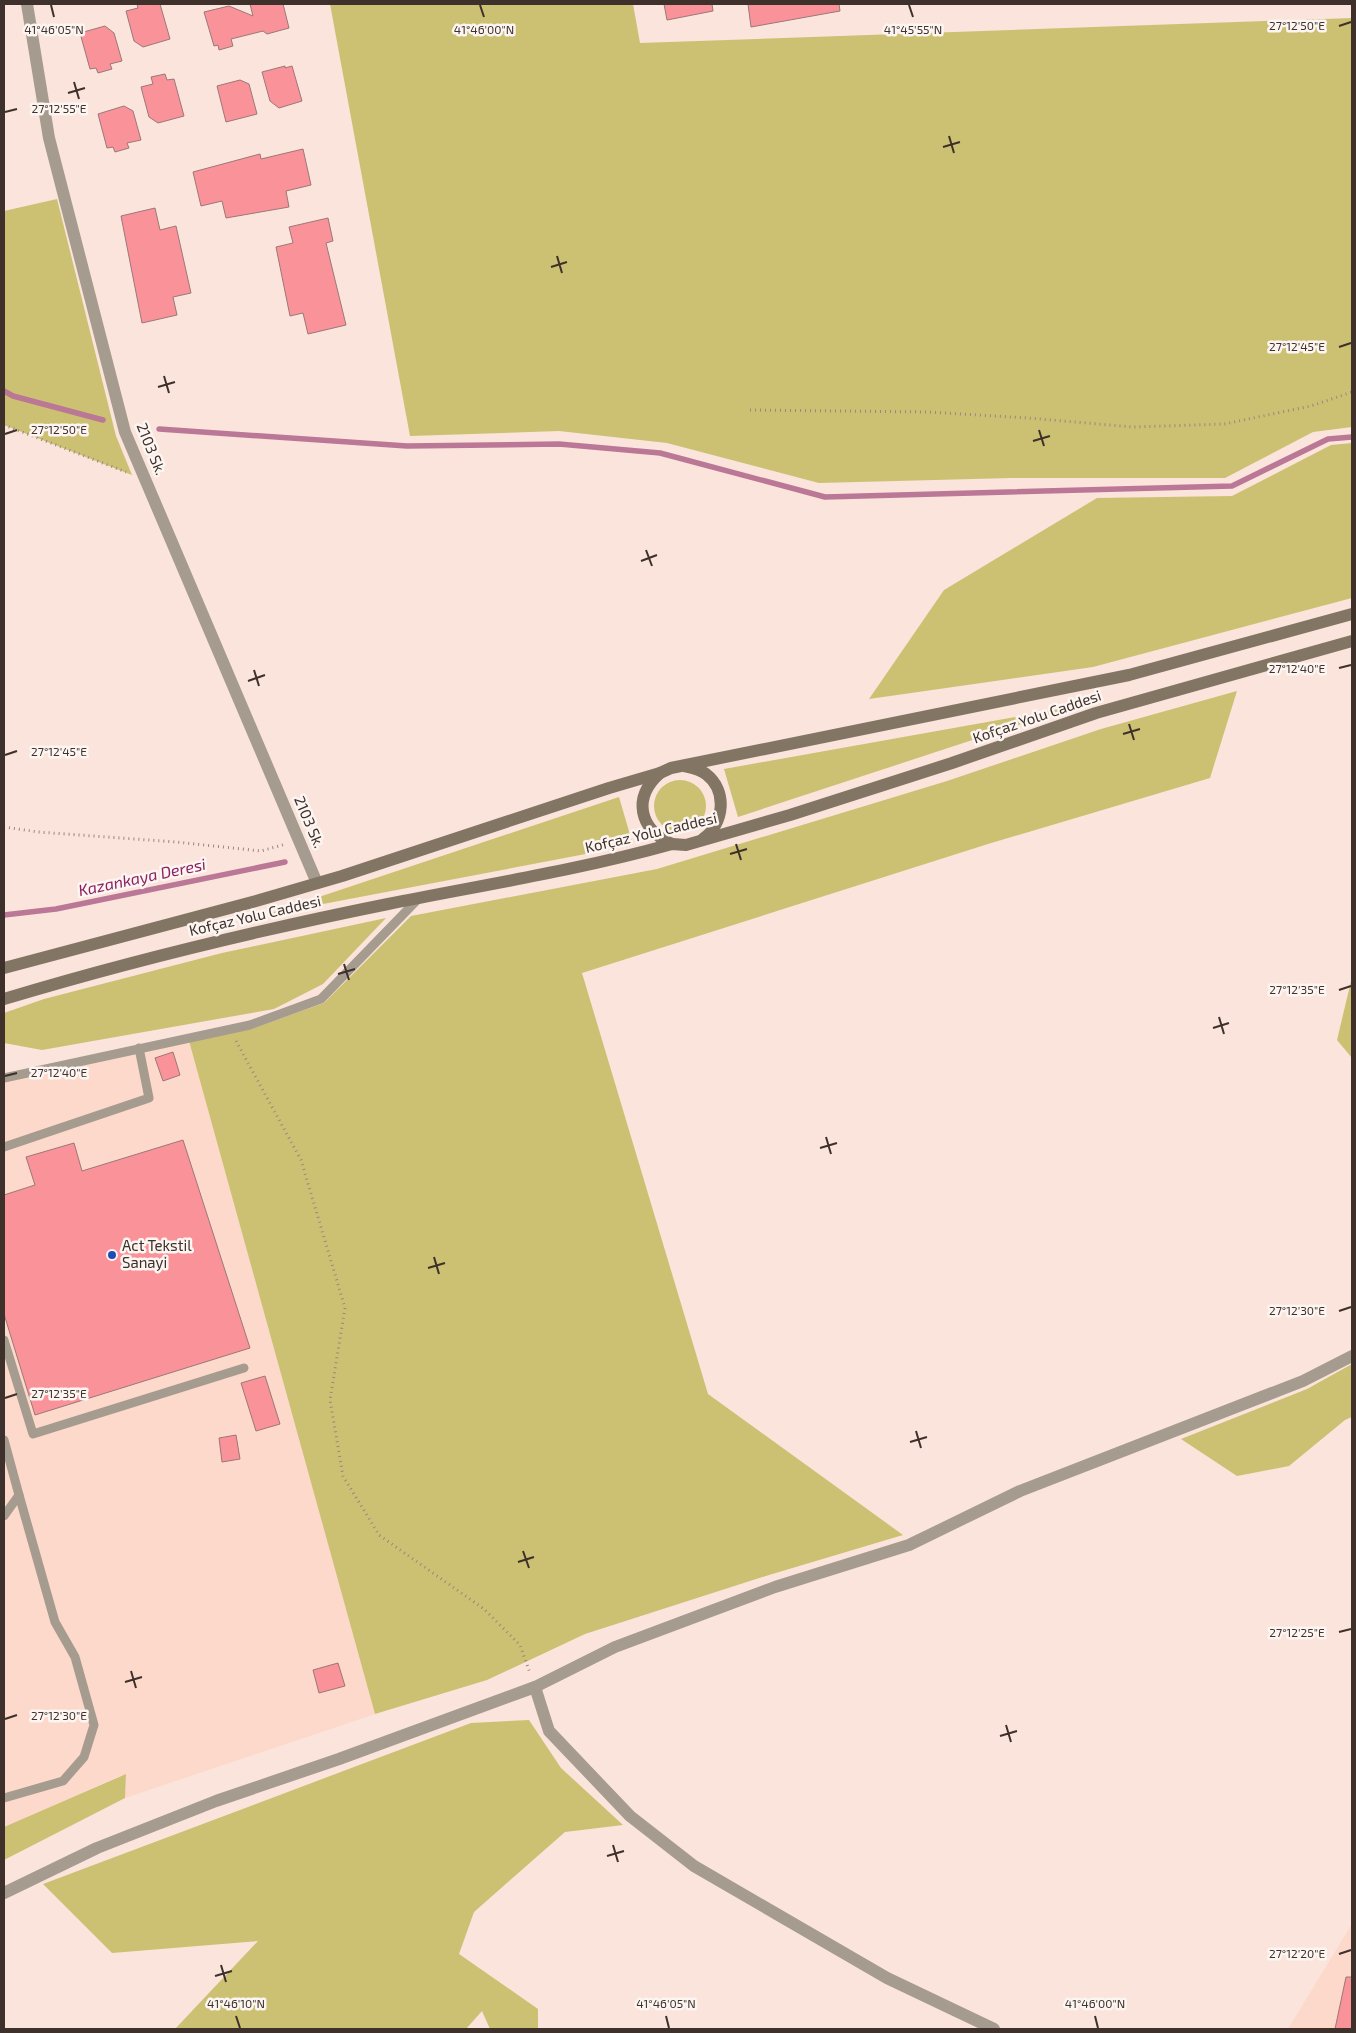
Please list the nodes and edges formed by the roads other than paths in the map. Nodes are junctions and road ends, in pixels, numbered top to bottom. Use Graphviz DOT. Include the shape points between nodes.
graph roads {
  1 [pos="27,4"];
  2 [pos="1352,614"];
  3 [pos="1352,641"];
  4 [pos="684,766"];
  5 [pos="660,773"];
  6 [pos="699,842"];
  7 [pos="672,844"];
  8 [pos="317,883"];
  9 [pos="419,898"];
  10 [pos="4,968"];
  11 [pos="4,999"];
  12 [pos="139,1048"];
  13 [pos="4,1078"];
  14 [pos="4,1146"];
  15 [pos="4,1340"];
  16 [pos="1352,1356"];
  17 [pos="244,1368"];
  18 [pos="4,1440"];
  19 [pos="19,1495"];
  20 [pos="4,1516"];
  21 [pos="535,1687"];
  22 [pos="4,1798"];
  23 [pos="4,1893"];
  24 [pos="994,2029"];
  1 -- 8 [label="street, 2103 Sk." via="52,146 125,432"];
  2 -- 4 [label="main road, Kofçaz Yolu Caddesi" via="1129,675"];
  3 -- 6 [label="main road, Kofçaz Yolu Caddesi" via="1096,713 952,763"];
  4 -- 5 [label="main road, Kofçaz Yolu Caddesi"];
  4 -- 6 [label="main road" via="707,775 720,796 718,822"];
  5 -- 7 [label="main road" via="645,792 644,817 660,839"];
  5 -- 8 [label="main road, Kofçaz Yolu Caddesi"];
  6 -- 7 [label="main road, Kofçaz Yolu Caddesi"];
  7 -- 9 [label="main road, Kofçaz Yolu Caddesi" via="554,872"];
  8 -- 10 [label="main road, Kofçaz Yolu Caddesi"];
  9 -- 11 [label="main road, Kofçaz Yolu Caddesi" via="222,940"];
  9 -- 12 [label="lane" via="321,999 250,1025"];
  12 -- 13 [label="lane"];
  12 -- 14 [label="lane" via="149,1098"];
  15 -- 17 [label="lane" via="33,1434"];
  16 -- 21 [label="street" via="1303,1381 1020,1490 909,1545 774,1587 633,1640"];
  18 -- 19 [label="lane"];
  19 -- 20 [label="lane"];
  19 -- 22 [label="lane" via="55,1622 75,1657 94,1725 84,1757 63,1781"];
  21 -- 23 [label="street" via="115,1840"];
  21 -- 24 [label="street" via="549,1731 630,1816 694,1866 887,1978"];
}
